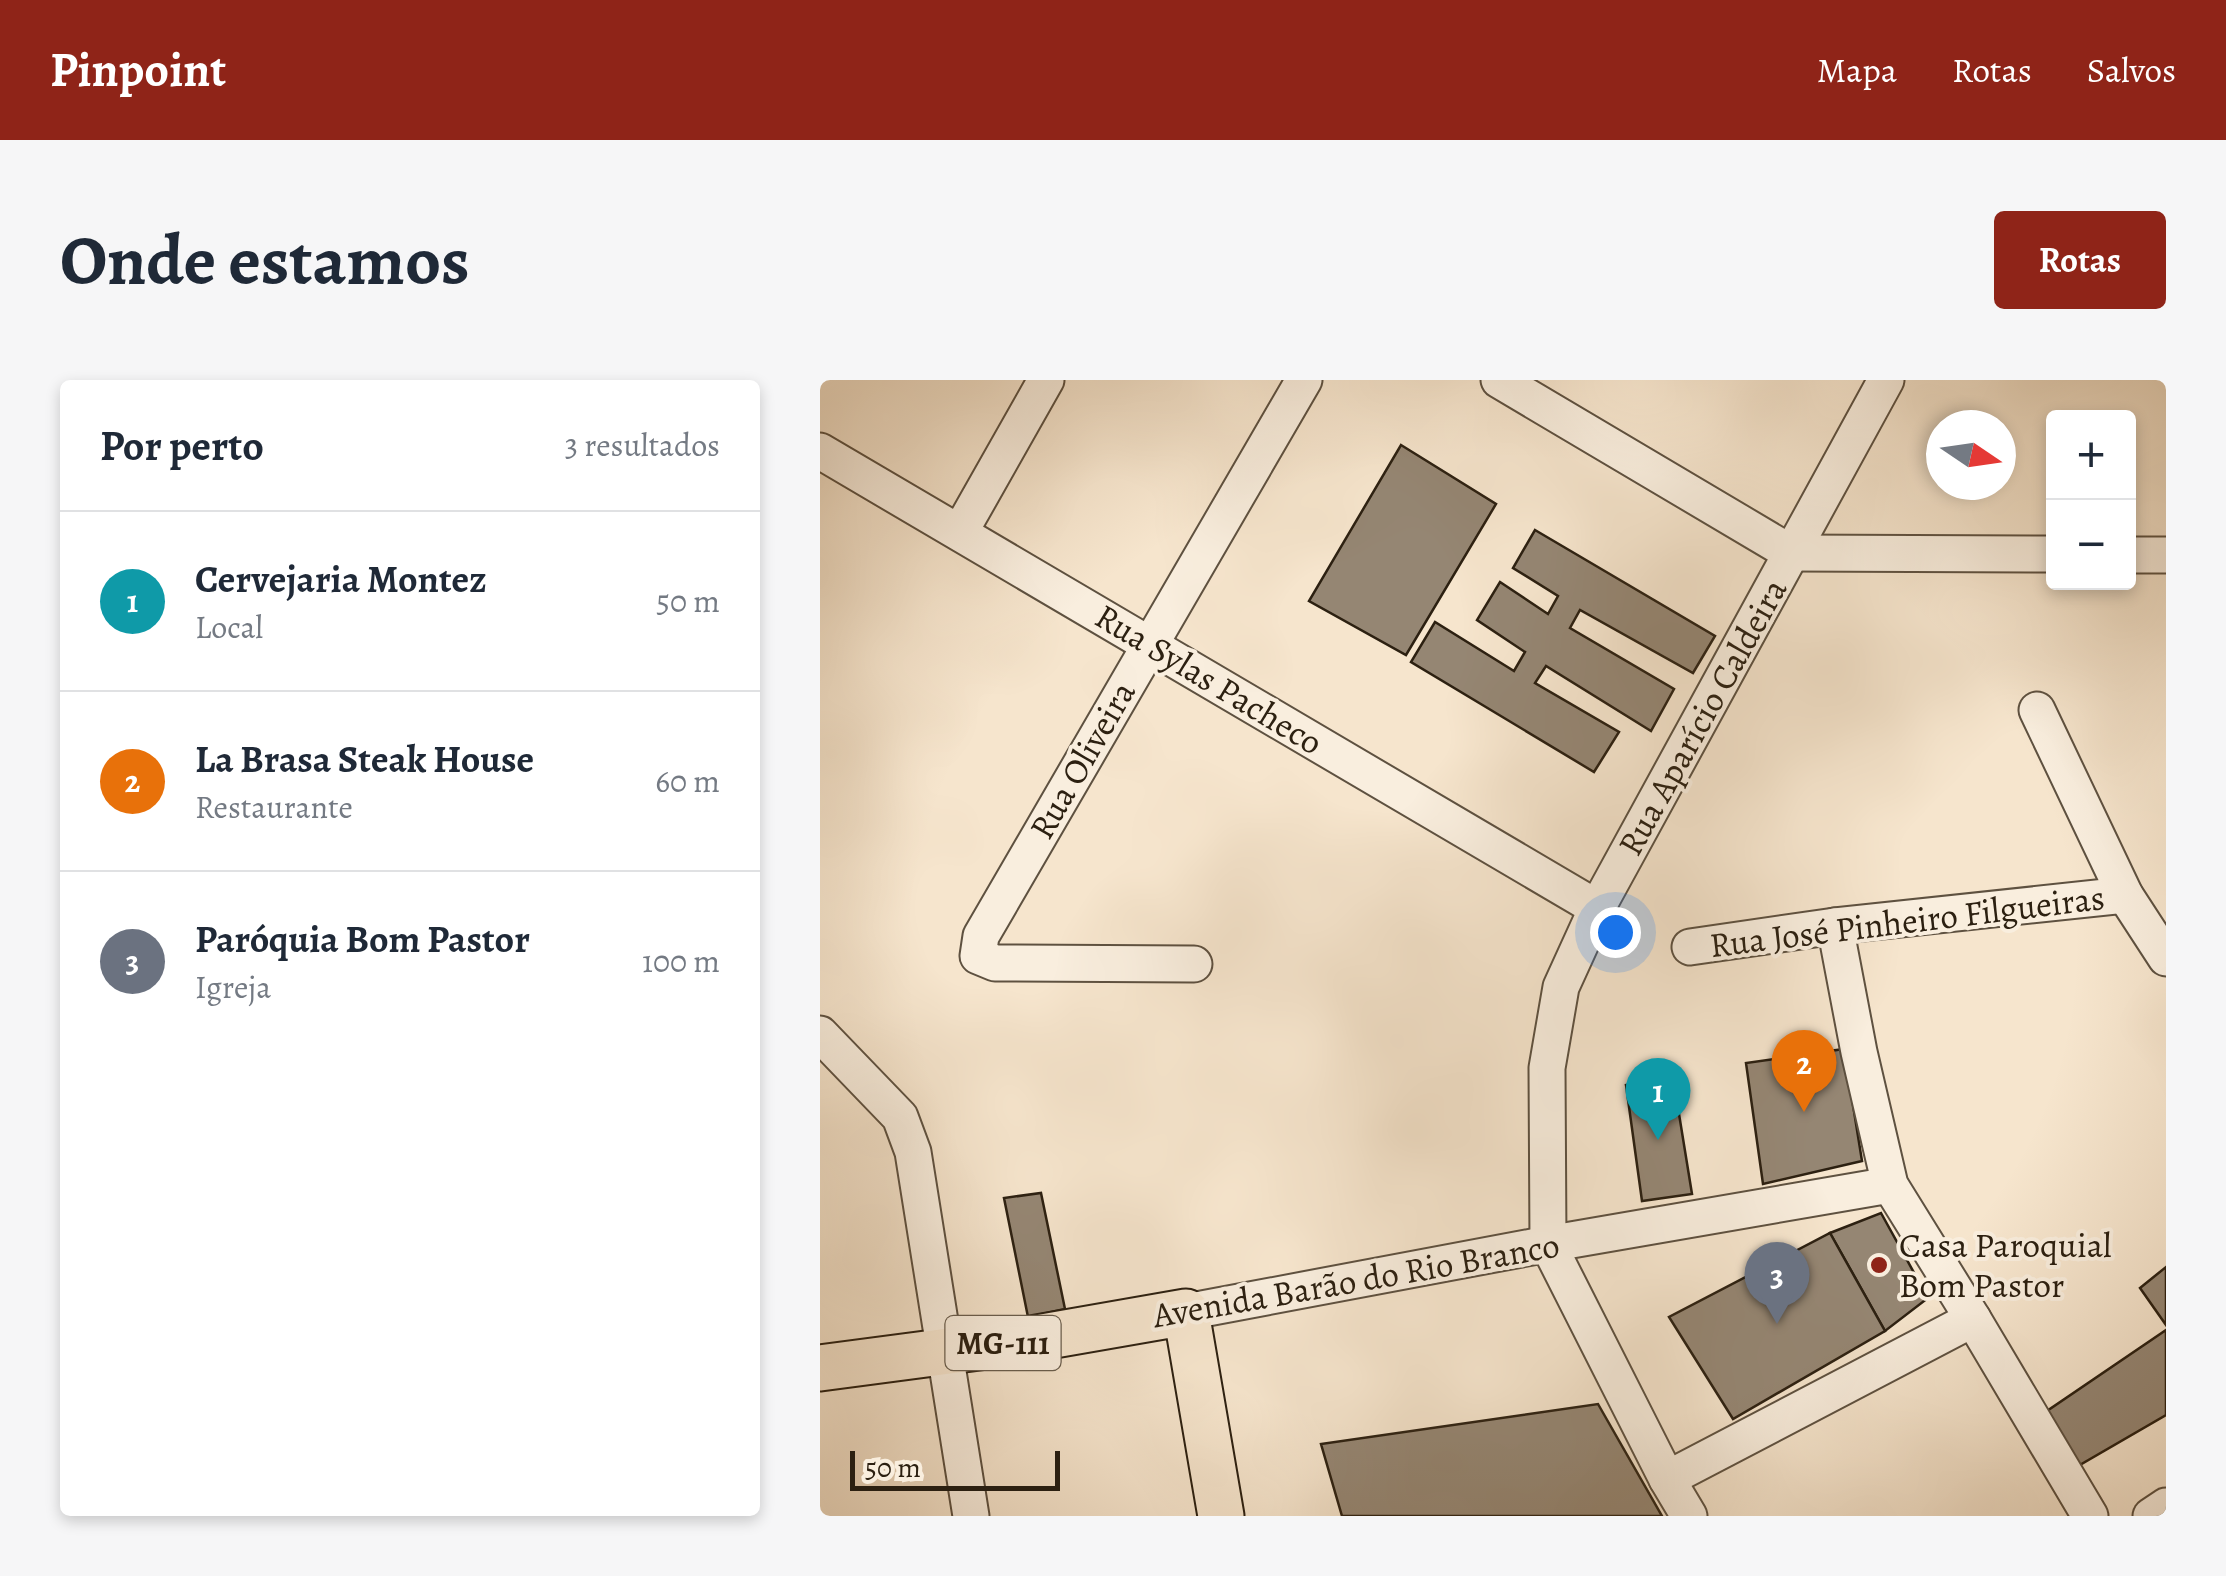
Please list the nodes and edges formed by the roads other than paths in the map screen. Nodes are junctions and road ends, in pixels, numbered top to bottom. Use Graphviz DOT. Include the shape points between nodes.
graph roads {
  1 [pos="1046,380"];
  2 [pos="1304,380"];
  3 [pos="1498,380"];
  4 [pos="1886,380"];
  5 [pos="820,451"];
  6 [pos="960,532"];
  7 [pos="1791,553"];
  8 [pos="2046,554"];
  9 [pos="2136,555"];
  10 [pos="2166,555"];
  11 [pos="1148,644"];
  12 [pos="2036,710"];
  13 [pos="2125,895"];
  14 [pos="1597,908"];
  15 [pos="1835,926"];
  16 [pos="1690,948"];
  17 [pos="2166,958"];
  18 [pos="1194,964"];
  19 [pos="820,1034"];
  20 [pos="1890,1185"];
  21 [pos="1548,1244"];
  22 [pos="1186,1312"];
  23 [pos="1973,1319"];
  24 [pos="944,1352"];
  25 [pos="820,1368"];
  26 [pos="1667,1479"];
  27 [pos="2166,1506"];
  28 [pos="971,1516"];
  29 [pos="1221,1516"];
  30 [pos="1689,1516"];
  31 [pos="2090,1516"];
  32 [pos="2151,1516"];
  1 -- 6 [label="street"];
  2 -- 11 [label="street, Rua Oliveira"];
  3 -- 7 [label="street"];
  4 -- 7 [label="street, Rua Aparício Caldeira"];
  5 -- 6 [label="street, Rua Sylas Pacheco"];
  6 -- 11 [label="street, Rua Sylas Pacheco"];
  7 -- 8 [label="street"];
  7 -- 14 [label="street, Rua Aparício Caldeira"];
  9 -- 10 [label="street"];
  11 -- 14 [label="street, Rua Sylas Pacheco"];
  11 -- 18 [label="street, Rua Oliveira" via="981,936 978,956 995,962"];
  12 -- 13 [label="street"];
  13 -- 15 [label="street, Rua José Pinheiro Filgueiras"];
  13 -- 17 [label="street"];
  14 -- 21 [label="street, Rua Aparício Caldeira" via="1560,988 1547,1068"];
  15 -- 16 [label="street, Rua José Pinheiro Filgueiras"];
  15 -- 20 [label="street"];
  19 -- 24 [label="street" via="900,1117 913,1152"];
  20 -- 21 [label="street, Avenida Barão do Rio Branco"];
  20 -- 23 [label="street"];
  21 -- 22 [label="street, Avenida Barão do Rio Branco"];
  21 -- 26 [label="street"];
  22 -- 24 [label="main road, Avenida Barão do Rio Branco / MG-111"];
  22 -- 29 [label="main road"];
  23 -- 26 [label="street"];
  23 -- 31 [label="street"];
  24 -- 25 [label="main road, Avenida Barão do Rio Branco / MG-111"];
  24 -- 28 [label="street"];
  26 -- 30 [label="street"];
  27 -- 32 [label="street"];
}
